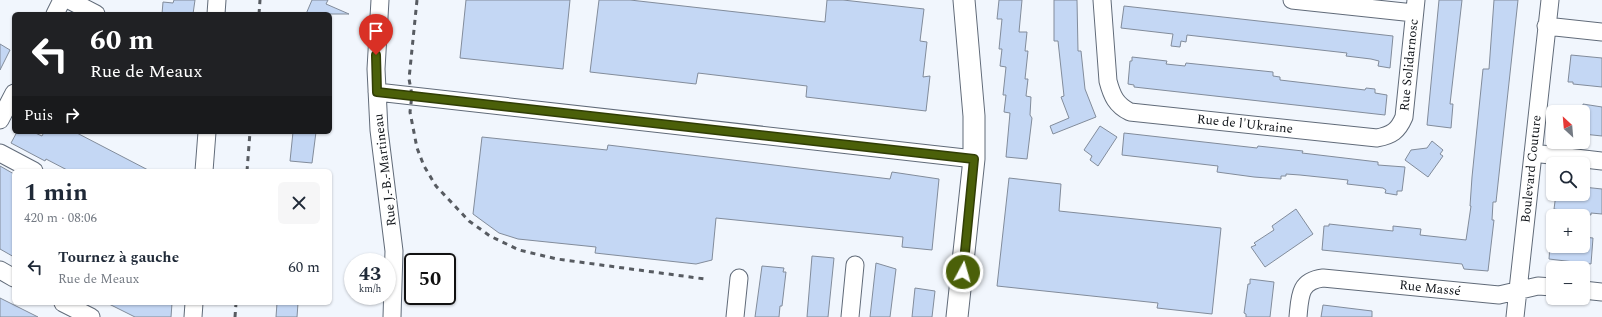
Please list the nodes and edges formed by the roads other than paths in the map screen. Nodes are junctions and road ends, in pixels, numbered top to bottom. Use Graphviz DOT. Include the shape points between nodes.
graph roads {
  1 [pos="62,0"];
  2 [pos="69,0"];
  3 [pos="217,0"];
  4 [pos="380,0"];
  5 [pos="964,0"];
  6 [pos="1102,0"];
  7 [pos="1292,0"];
  8 [pos="1550,0"];
  9 [pos="1415,7"];
  10 [pos="56,12"];
  11 [pos="92,12"];
  12 [pos="216,12"];
  13 [pos="1546,26"];
  14 [pos="1602,32"];
  15 [pos="377,92"];
  16 [pos="12,97"];
  17 [pos="0,120"];
  18 [pos="207,134"];
  19 [pos="1377,138"];
  20 [pos="0,153"];
  21 [pos="1533,153"];
  22 [pos="974,159"];
  23 [pos="1602,161"];
  24 [pos="30,169"];
  25 [pos="204,169"];
  26 [pos="855,265"];
  27 [pos="0,270"];
  28 [pos="12,277"];
  29 [pos="739,278"];
  30 [pos="1546,287"];
  31 [pos="1518,291"];
  32 [pos="1590,291"];
  33 [pos="1602,292"];
  34 [pos="68,305"];
  35 [pos="194,305"];
  36 [pos="91,317"];
  37 [pos="193,317"];
  38 [pos="392,317"];
  39 [pos="735,317"];
  40 [pos="850,317"];
  41 [pos="957,317"];
  42 [pos="1298,317"];
  43 [pos="1515,317"];
  1 -- 10 [label="street"];
  2 -- 11 [label="street"];
  3 -- 12 [label="street"];
  4 -- 15 [label="street, Rue J.-B.-Martineau"];
  5 -- 22 [label="main road" via="974,116"];
  6 -- 19 [label="street, Rue de l'Ukraine" via="1108,81 1116,103 1130,112"];
  7 -- 9 [label="street"];
  8 -- 13 [label="street, Boulevard Couture"];
  9 -- 19 [label="street, Rue Solidarnosc" via="1404,117 1395,132"];
  13 -- 14 [label="street"];
  13 -- 21 [label="street, Boulevard Couture"];
  15 -- 22 [label="street"];
  15 -- 38 [label="street, Rue J.-B.-Martineau" via="379,130 394,251"];
  16 -- 17 [label="street"];
  18 -- 25 [label="street"];
  20 -- 24 [label="street"];
  21 -- 23 [label="street"];
  21 -- 31 [label="street, Boulevard Couture"];
  22 -- 41 [label="main road"];
  26 -- 40 [label="street"];
  27 -- 28 [label="street"];
  29 -- 39 [label="street"];
  30 -- 31 [label="street, Rue Massé" via="1538,286"];
  31 -- 42 [label="street, Rue Massé" via="1499,295 1314,279 1307,283 1300,297"];
  31 -- 43 [label="street, Boulevard Couture"];
  32 -- 33 [label="street"];
  34 -- 36 [label="street"];
  35 -- 37 [label="street"];
}
